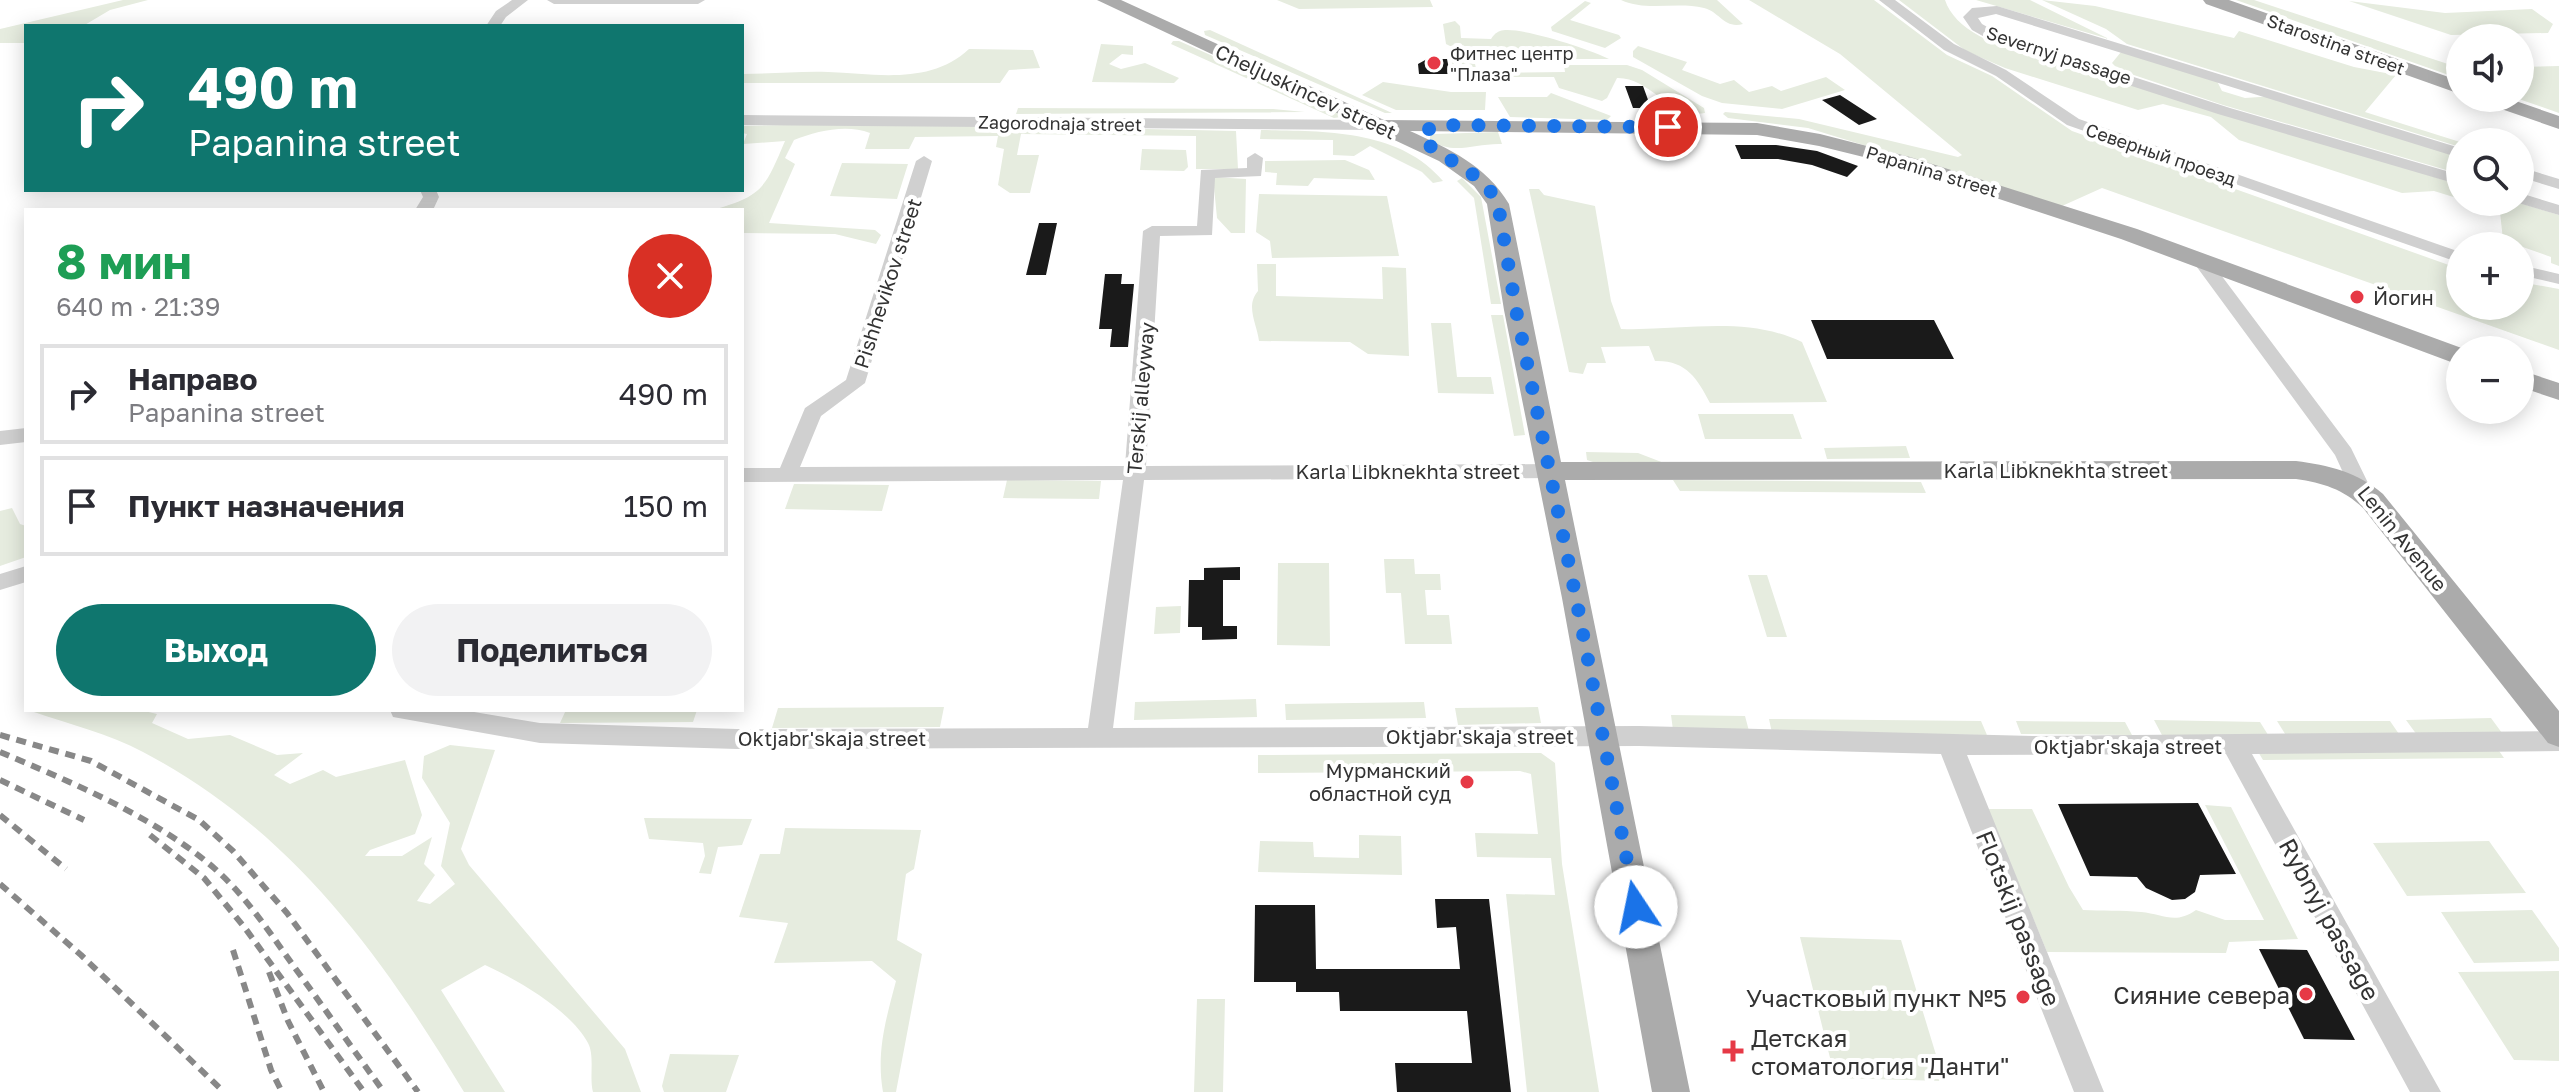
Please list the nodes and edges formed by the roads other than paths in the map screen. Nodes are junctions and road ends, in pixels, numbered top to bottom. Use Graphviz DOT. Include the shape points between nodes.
graph roads {
  1 [pos="521,0"];
  2 [pos="554,0"];
  3 [pos="698,0"];
  4 [pos="1106,0"];
  5 [pos="1886,0"];
  6 [pos="2212,0"];
  7 [pos="494,24"];
  8 [pos="2446,83"];
  9 [pos="2528,112"];
  10 [pos="1336,115"];
  11 [pos="744,120"];
  12 [pos="2559,123"];
  13 [pos="1378,125"];
  14 [pos="1437,125"];
  15 [pos="2446,149"];
  16 [pos="1443,155"];
  17 [pos="1255,158"];
  18 [pos="924,161"];
  19 [pos="2446,176"];
  20 [pos="2534,176"];
  21 [pos="2559,184"];
  22 [pos="2534,202"];
  23 [pos="2559,210"];
  24 [pos="2446,253"];
  25 [pos="2200,259"];
  26 [pos="2534,273"];
  27 [pos="2559,279"];
  28 [pos="2446,351"];
  29 [pos="2534,383"];
  30 [pos="2559,392"];
  31 [pos="24,435"];
  32 [pos="0,438"];
  33 [pos="1551,471"];
  34 [pos="1135,472"];
  35 [pos="744,475"];
  36 [pos="787,475"];
  37 [pos="2359,487"];
  38 [pos="24,575"];
  39 [pos="0,582"];
  40 [pos="414,712"];
  41 [pos="2559,734"];
  42 [pos="1603,736"];
  43 [pos="1099,737"];
  44 [pos="2559,741"];
  45 [pos="1950,744"];
  46 [pos="2234,746"];
  47 [pos="1671,1092"];
  48 [pos="2089,1092"];
  49 [pos="2426,1092"];
  1 -- 7 [label="street"];
  2 -- 3 [label="street"];
  4 -- 10 [label="main road, Cheljuskincev street"];
  5 -- 24 [label="street, Северный проезд" via="1949,47 2001,73 2073,122"];
  6 -- 8 [label="main road, Starostina street"];
  9 -- 12 [label="main road"];
  10 -- 11 [label="street, Zagorodnaja street"];
  10 -- 13 [label="main road, Cheljuskincev street"];
  13 -- 14 [label="main road, Papanina street"];
  13 -- 16 [label="main road, Cheljuskincev street"];
  14 -- 16 [label="main road" via="1423,132 1422,139"];
  14 -- 25 [label="main road, Papanina street" via="1780,132 1903,161"];
  15 -- 19 [label="street, Severnyj passage" via="1997,10 1977,11 1970,17 1995,37"];
  16 -- 33 [label="main road, Cheljuskincev street" via="1480,178 1498,204"];
  17 -- 34 [label="street, Terskij alleyway" via="1255,173 1207,173 1206,231 1152,231"];
  18 -- 36 [label="street, Pishhevikov street" via="855,383 812,413"];
  20 -- 21 [label="street"];
  22 -- 23 [label="street"];
  25 -- 28 [label="main road, Papanina street"];
  25 -- 37 [label="street, Lenin Avenue" via="2344,453"];
  26 -- 27 [label="street"];
  29 -- 30 [label="main road"];
  31 -- 32 [label="street"];
  33 -- 34 [label="street, Karla Libknekhta street"];
  33 -- 37 [label="main road, Karla Libknekhta street" via="2296,470 2325,473"];
  33 -- 42 [label="main road, Cheljuskincev street"];
  34 -- 36 [label="street, Karla Libknekhta street"];
  34 -- 43 [label="street, Terskij alleyway"];
  35 -- 36 [label="street, Karla Libknekhta street"];
  37 -- 41 [label="main road, Lenin Avenue"];
  38 -- 39 [label="street"];
  40 -- 43 [label="street, Oktjabr'skaja street" via="540,733 737,739"];
  42 -- 43 [label="street, Oktjabr'skaja street"];
  42 -- 45 [label="street, Oktjabr'skaja street"];
  42 -- 47 [label="main road, Cheljuskincev street"];
  44 -- 46 [label="street, Oktjabr'skaja street"];
  45 -- 46 [label="street, Oktjabr'skaja street"];
  45 -- 48 [label="street, Flotskij passage"];
  46 -- 49 [label="street, Rybnyj passage"];
}
